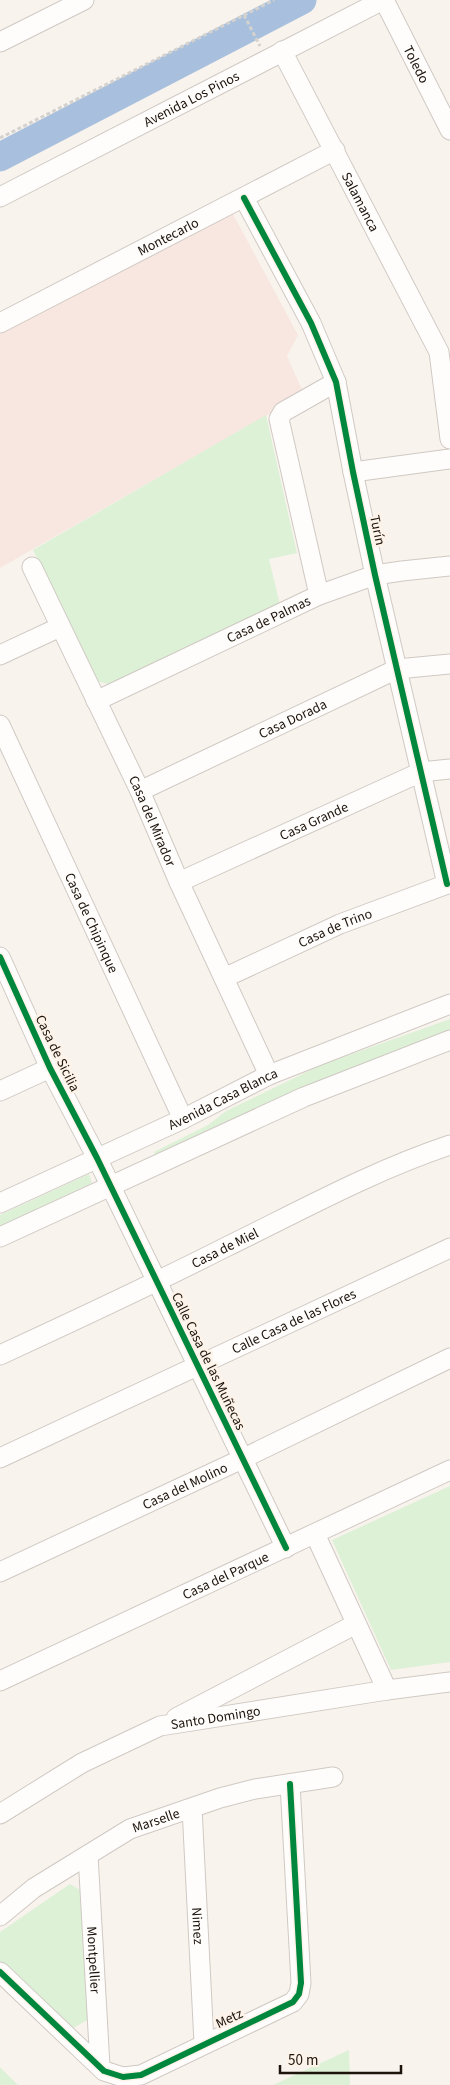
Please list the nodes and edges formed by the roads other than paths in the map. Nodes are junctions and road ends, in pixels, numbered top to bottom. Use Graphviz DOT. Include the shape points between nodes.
graph roads {
  1 [pos="84,0"];
  2 [pos="383,0"];
  3 [pos="0,42"];
  4 [pos="275,55"];
  5 [pos="443,101"];
  6 [pos="450,130"];
  7 [pos="334,150"];
  8 [pos="0,196"];
  9 [pos="244,198"];
  10 [pos="0,324"];
  11 [pos="444,352"];
  12 [pos="336,382"];
  13 [pos="450,439"];
  14 [pos="450,460"];
  15 [pos="353,472"];
  16 [pos="450,566"];
  17 [pos="32,568"];
  18 [pos="375,575"];
  19 [pos="318,595"];
  20 [pos="60,627"];
  21 [pos="0,655"];
  22 [pos="450,664"];
  23 [pos="397,669"];
  24 [pos="96,702"];
  25 [pos="0,725"];
  26 [pos="450,770"];
  27 [pos="421,772"];
  28 [pos="140,790"];
  29 [pos="179,882"];
  30 [pos="448,884"];
  31 [pos="0,957"];
  32 [pos="224,978"];
  33 [pos="450,1004"];
  34 [pos="450,1040"];
  35 [pos="50,1068"];
  36 [pos="270,1075"];
  37 [pos="0,1090"];
  38 [pos="183,1119"];
  39 [pos="450,1145"];
  40 [pos="97,1158"];
  41 [pos="110,1185"];
  42 [pos="0,1203"];
  43 [pos="0,1237"];
  44 [pos="450,1248"];
  45 [pos="157,1282"];
  46 [pos="0,1355"];
  47 [pos="450,1358"];
  48 [pos="198,1366"];
  49 [pos="0,1458"];
  50 [pos="242,1459"];
  51 [pos="450,1470"];
  52 [pos="314,1534"];
  53 [pos="286,1548"];
  54 [pos="0,1572"];
  55 [pos="356,1624"];
  56 [pos="0,1681"];
  57 [pos="450,1682"];
  58 [pos="388,1690"];
  59 [pos="160,1726"];
  60 [pos="333,1777"];
  61 [pos="290,1784"];
  62 [pos="192,1808"];
  63 [pos="0,1814"];
  64 [pos="88,1854"];
  65 [pos="0,1916"];
  66 [pos="0,1972"];
  67 [pos="204,2043"];
  68 [pos="100,2066"];
  1 -- 3 [label="street"];
  2 -- 4 [label="street, Avenida Los Pinos"];
  2 -- 5 [label="street, Toledo"];
  4 -- 7 [label="street, Salamanca"];
  4 -- 8 [label="street, Avenida Los Pinos"];
  5 -- 6 [label="street, Toledo"];
  7 -- 9 [label="street, Montecarlo"];
  7 -- 11 [label="street, Salamanca"];
  9 -- 10 [label="street, Montecarlo"];
  9 -- 12 [label="street, Turín" via="311,322"];
  11 -- 13 [label="street, Salamanca"];
  12 -- 15 [label="street, Turín"];
  12 -- 19 [label="street" via="283,412 279,419"];
  14 -- 15 [label="street"];
  15 -- 18 [label="street, Turín"];
  16 -- 18 [label="street, Casa de Palmas"];
  17 -- 20 [label="street, Casa del Mirador"];
  18 -- 19 [label="street, Casa de Palmas"];
  18 -- 23 [label="street, Turín"];
  19 -- 24 [label="street, Casa de Palmas"];
  20 -- 21 [label="street"];
  20 -- 24 [label="street, Casa del Mirador"];
  22 -- 23 [label="street, Casa Dorada"];
  23 -- 27 [label="street, Turín"];
  23 -- 28 [label="street, Casa Dorada"];
  24 -- 28 [label="street, Casa del Mirador"];
  25 -- 38 [label="street, Casa de Chipinque"];
  26 -- 27 [label="street, Casa Grande"];
  27 -- 29 [label="street, Casa Grande"];
  27 -- 30 [label="street, Turín"];
  28 -- 29 [label="street, Casa del Mirador"];
  29 -- 32 [label="street, Casa del Mirador"];
  30 -- 32 [label="street, Casa de Trino" via="340,924"];
  31 -- 35 [label="street, Casa de Sicilia"];
  32 -- 36 [label="street, Casa del Mirador"];
  33 -- 36 [label="street, Avenida Casa Blanca"];
  34 -- 41 [label="street" via="304,1097"];
  35 -- 37 [label="street"];
  35 -- 40 [label="street, Casa de Sicilia"];
  36 -- 38 [label="street, Avenida Casa Blanca"];
  38 -- 40 [label="street, Avenida Casa Blanca"];
  39 -- 45 [label="street, Casa de Miel" via="356,1183"];
  40 -- 41 [label="street, Casa de Sicilia"];
  40 -- 42 [label="street, Avenida Casa Blanca"];
  41 -- 43 [label="street"];
  41 -- 45 [label="street, Calle Casa de las Muñecas"];
  44 -- 48 [label="street, Calle Casa de las Flores"];
  45 -- 46 [label="street, Casa de Miel"];
  45 -- 48 [label="street, Calle Casa de las Muñecas"];
  47 -- 50 [label="street, Casa del Molino"];
  48 -- 49 [label="street, Calle Casa de las Flores"];
  48 -- 50 [label="street, Calle Casa de las Muñecas"];
  50 -- 53 [label="street, Calle Casa de las Muñecas"];
  50 -- 54 [label="street, Casa del Molino"];
  51 -- 52 [label="street, Casa del Parque"];
  52 -- 53 [label="street, Casa del Parque"];
  52 -- 55 [label="street"];
  53 -- 56 [label="street, Casa del Parque"];
  55 -- 58 [label="street"];
  55 -- 59 [label="street"];
  57 -- 58 [label="street, Santo Domingo"];
  58 -- 59 [label="street, Santo Domingo"];
  59 -- 63 [label="street, Santo Domingo" via="82,1763"];
  60 -- 61 [label="street, Marselle"];
  61 -- 62 [label="street, Marselle" via="255,1789"];
  61 -- 67 [label="street, Metz" via="299,1994 293,2002"];
  62 -- 64 [label="street, Marselle" via="130,1829"];
  62 -- 67 [label="street, Nimez"];
  64 -- 65 [label="street, Marselle" via="34,1888"];
  64 -- 68 [label="street, Montpellier"];
  66 -- 68 [label="street, Metz"];
  67 -- 68 [label="street, Metz" via="131,2077 108,2073"];
}
